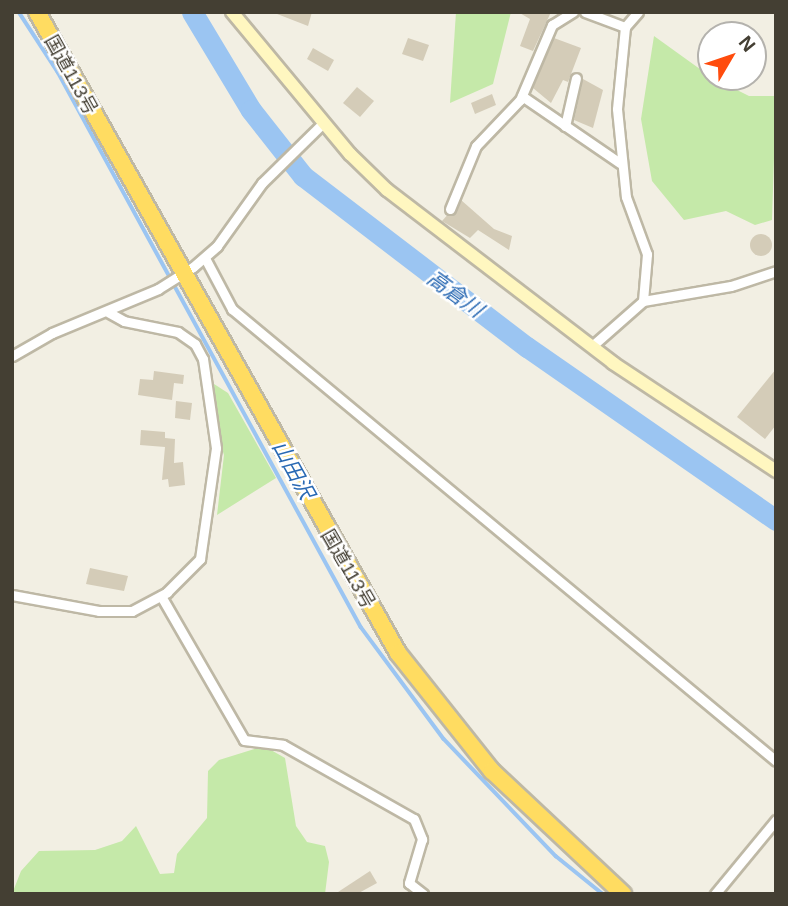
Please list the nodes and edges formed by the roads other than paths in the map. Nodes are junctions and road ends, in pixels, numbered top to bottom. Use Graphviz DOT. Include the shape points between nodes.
graph roads {
  1 [pos="37,12"];
  2 [pos="232,12"];
  3 [pos="573,12"];
  4 [pos="585,12"];
  5 [pos="638,12"];
  6 [pos="625,27"];
  7 [pos="576,78"];
  8 [pos="522,96"];
  9 [pos="323,123"];
  10 [pos="565,126"];
  11 [pos="620,163"];
  12 [pos="450,209"];
  13 [pos="205,258"];
  14 [pos="776,271"];
  15 [pos="181,274"];
  16 [pos="643,301"];
  17 [pos="108,312"];
  18 [pos="592,346"];
  19 [pos="12,356"];
  20 [pos="776,471"];
  21 [pos="12,595"];
  22 [pos="161,596"];
  23 [pos="776,761"];
  24 [pos="776,820"];
  25 [pos="423,894"];
  26 [pos="623,894"];
  27 [pos="715,894"];
  1 -- 15 [label="highway, 国道113号"];
  2 -- 9 [label="street"];
  3 -- 8 [label="street" via="552,25"];
  4 -- 6 [label="street"];
  5 -- 6 [label="street"];
  6 -- 11 [label="street" via="617,80"];
  7 -- 10 [label="street"];
  8 -- 10 [label="street"];
  8 -- 12 [label="street" via="476,146"];
  9 -- 13 [label="street" via="262,183"];
  9 -- 18 [label="street" via="387,190 441,236"];
  10 -- 11 [label="street"];
  11 -- 16 [label="street" via="646,254"];
  13 -- 15 [label="street"];
  13 -- 23 [label="street" via="219,289 242,317"];
  14 -- 16 [label="street" via="731,286"];
  15 -- 17 [label="street"];
  15 -- 26 [label="highway, 国道113号" via="398,653 492,771"];
  16 -- 18 [label="street"];
  17 -- 19 [label="street"];
  17 -- 22 [label="street" via="124,321 187,337 208,375 207,407 216,448 207,536 194,568"];
  18 -- 20 [label="street"];
  21 -- 22 [label="street" via="112,612 132,611"];
  22 -- 25 [label="street" via="244,740 293,749 414,819 422,839 410,883"];
  24 -- 27 [label="street"];
}
